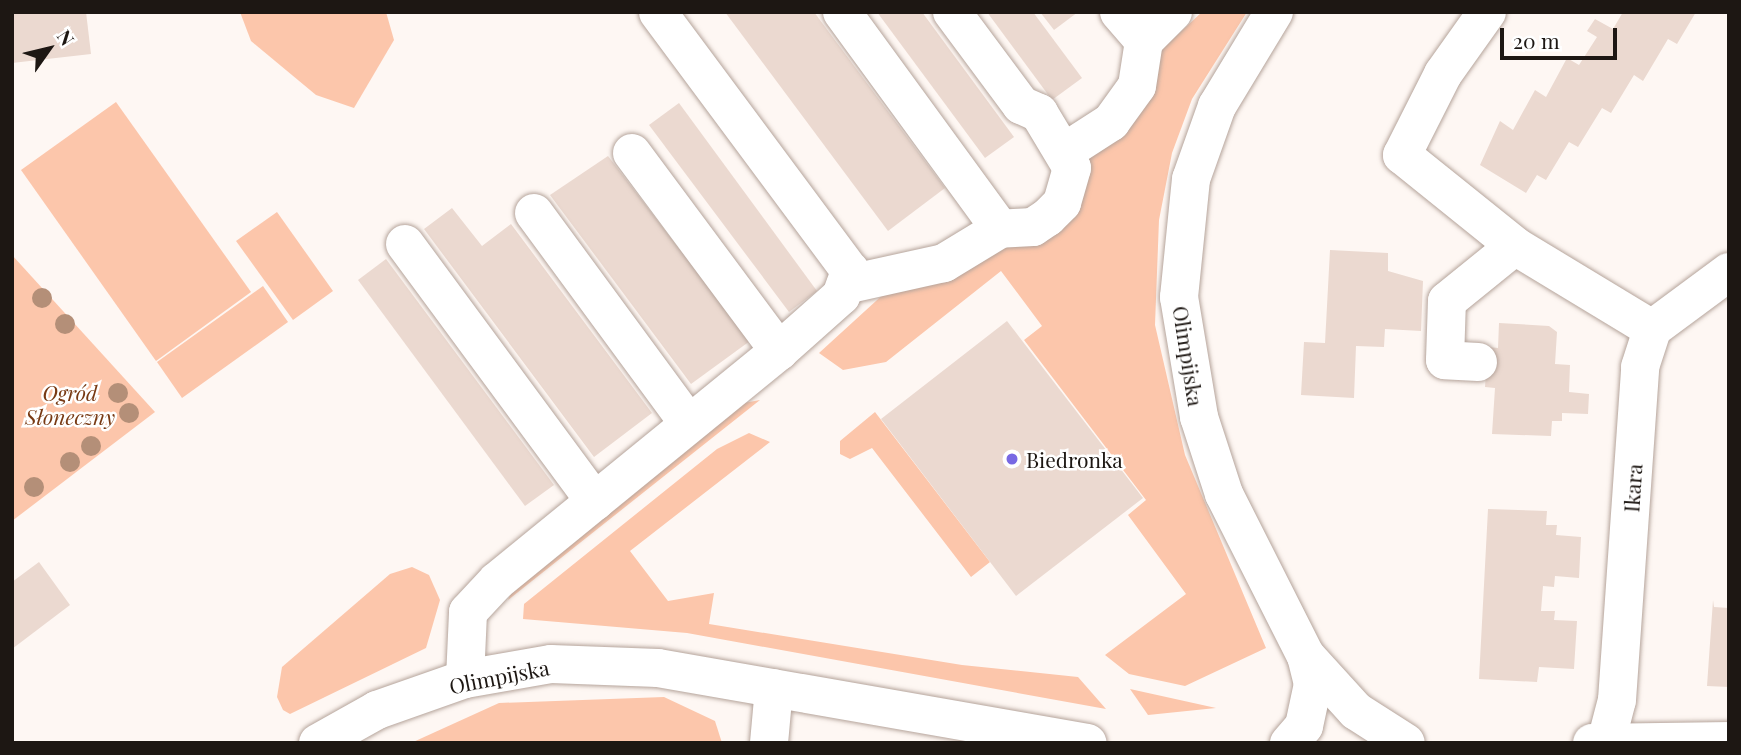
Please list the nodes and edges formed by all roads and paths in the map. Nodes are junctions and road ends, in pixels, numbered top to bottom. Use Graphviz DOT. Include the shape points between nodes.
graph roads {
  1 [pos="658,12"];
  2 [pos="842,12"];
  3 [pos="952,12"];
  4 [pos="1119,12"];
  5 [pos="1173,12"];
  6 [pos="1274,12"];
  7 [pos="1487,12"];
  8 [pos="1144,41"];
  9 [pos="1066,151"];
  10 [pos="632,153"];
  11 [pos="534,214"];
  12 [pos="1000,229"];
  13 [pos="405,244"];
  14 [pos="1515,246"];
  15 [pos="1729,272"];
  16 [pos="845,285"];
  17 [pos="1652,329"];
  18 [pos="779,351"];
  19 [pos="1478,362"];
  20 [pos="688,423"];
  21 [pos="595,502"];
  22 [pos="1306,656"];
  23 [pos="465,679"];
  24 [pos="774,688"];
  25 [pos="1729,741"];
  26 [pos="1599,742"];
  27 [pos="318,743"];
  28 [pos="769,743"];
  29 [pos="1087,743"];
  30 [pos="1289,743"];
  31 [pos="1406,743"];
  1 -- 16 [label="street" via="835,244 850,271"];
  2 -- 12 [label="street"];
  3 -- 9 [label="street" via="1021,105 1039,113"];
  4 -- 8 [label="street"];
  5 -- 8 [label="street"];
  6 -- 22 [label="street, Olimpijska" via="1217,106 1191,179 1179,297 1199,417 1224,494"];
  7 -- 14 [label="street" via="1443,74 1402,155"];
  8 -- 9 [label="street" via="1144,64 1127,105"];
  9 -- 12 [label="street" via="1072,182 1062,203 1033,227"];
  10 -- 18 [label="street"];
  11 -- 20 [label="street"];
  12 -- 16 [label="street" via="944,263"];
  13 -- 21 [label="street"];
  14 -- 17 [label="street"];
  14 -- 19 [label="street" via="1447,301 1445,360"];
  15 -- 17 [label="street"];
  16 -- 18 [label="street" via="841,296"];
  17 -- 26 [label="street, Ikara" via="1640,367 1617,700"];
  18 -- 20 [label="street"];
  20 -- 21 [label="street"];
  21 -- 23 [label="street" via="468,612"];
  22 -- 30 [label="street, Olimpijska" via="1311,705"];
  22 -- 31 [label="street, Olimpijska" via="1356,711"];
  23 -- 24 [label="street, Olimpijska" via="565,664 658,668"];
  23 -- 27 [label="street, Olimpijska" via="377,710"];
  24 -- 28 [label="street"];
  24 -- 29 [label="street, Olimpijska"];
  25 -- 26 [label="street"];
}
